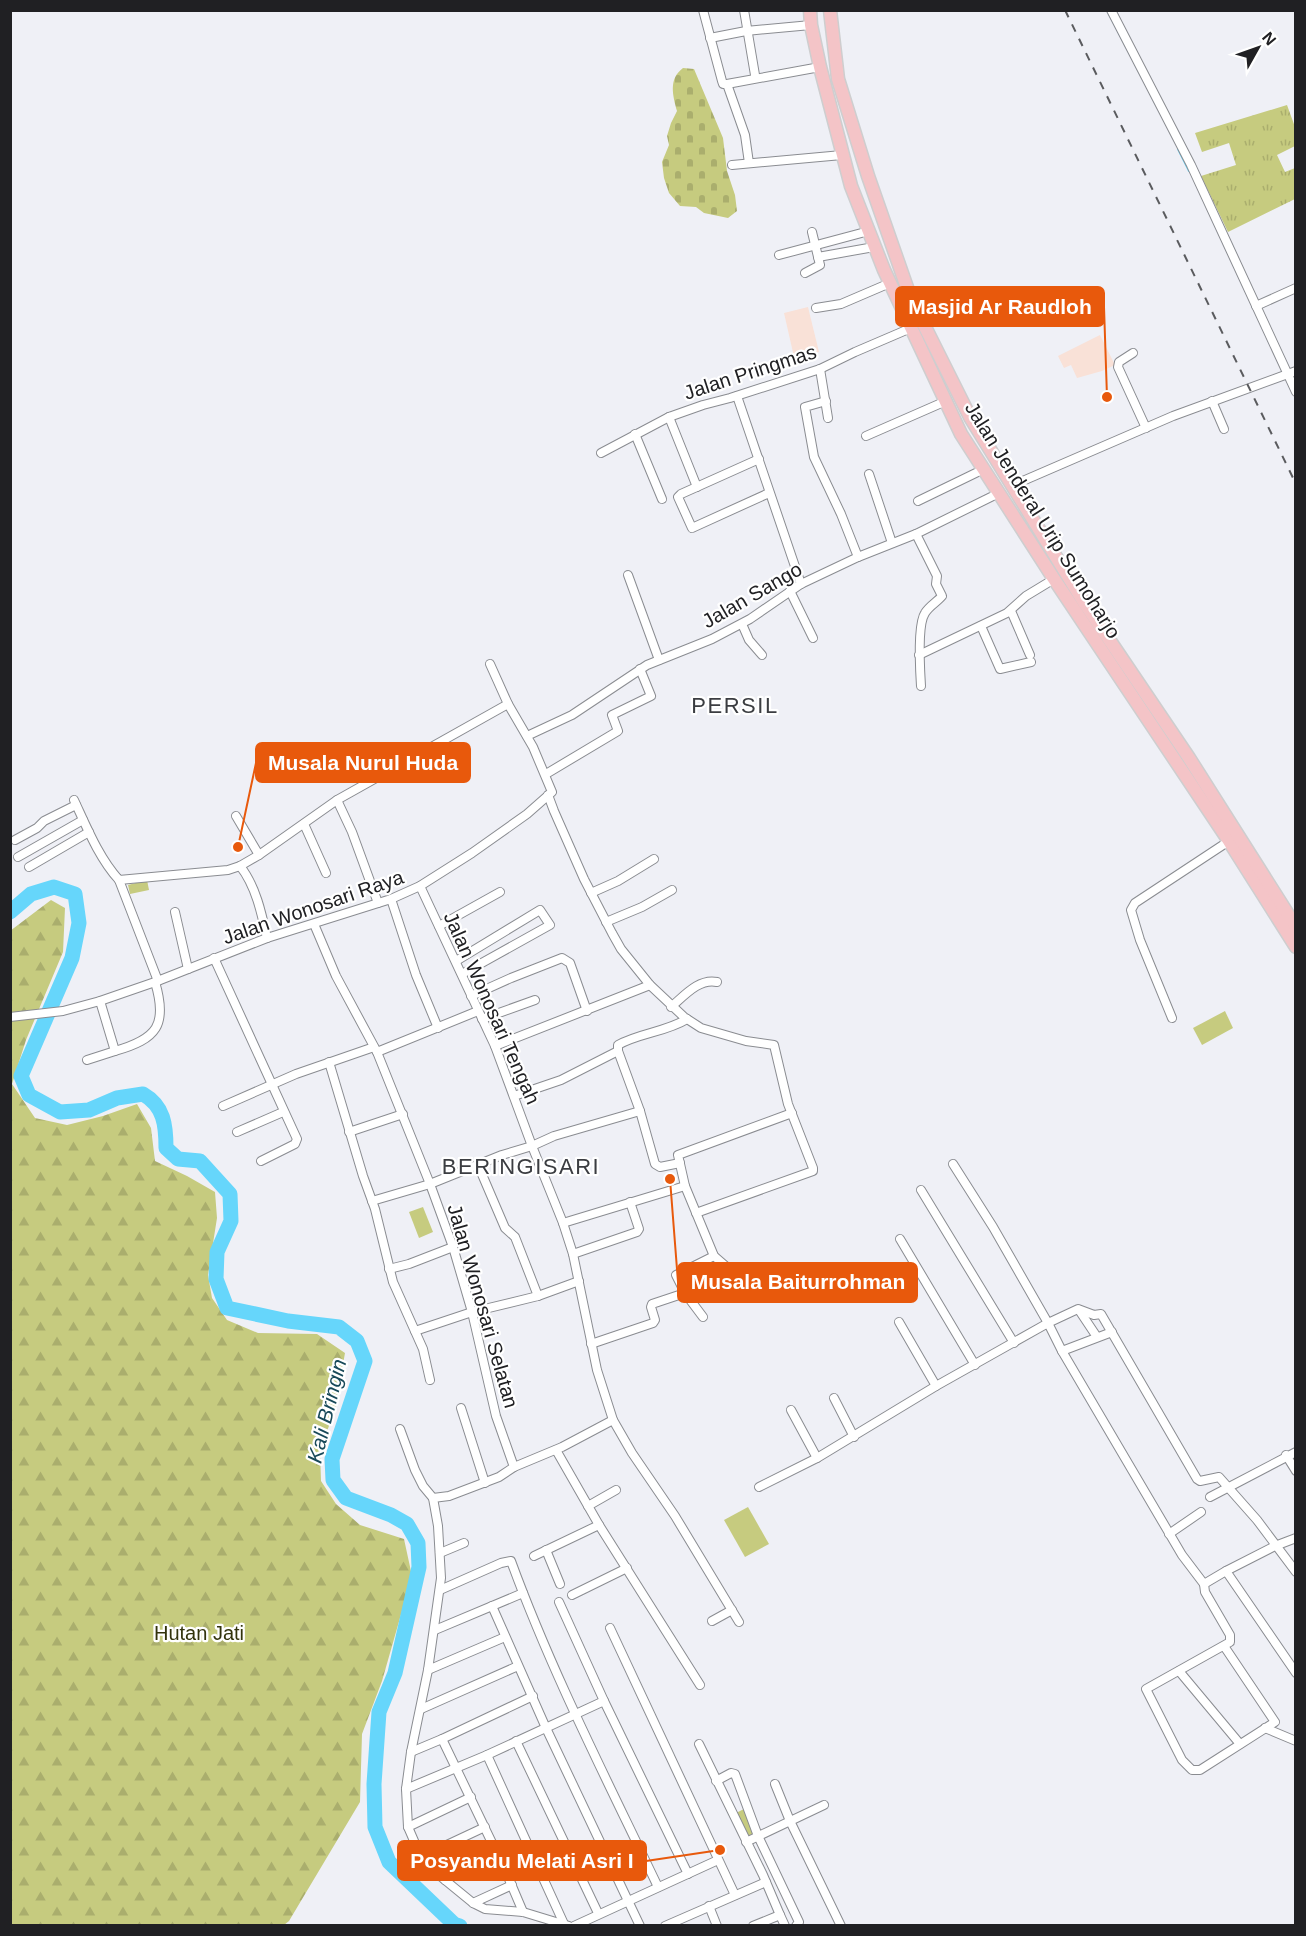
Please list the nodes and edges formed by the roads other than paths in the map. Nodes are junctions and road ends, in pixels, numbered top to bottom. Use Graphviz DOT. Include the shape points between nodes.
graph roads {
  1 [pos="703,10"];
  2 [pos="744,10"];
  3 [pos="810,10"];
  4 [pos="830,10"];
  5 [pos="1111,10"];
  6 [pos="811,25"];
  7 [pos="746,31"];
  8 [pos="710,38"];
  9 [pos="820,67"];
  10 [pos="755,75"];
  11 [pos="727,84"];
  12 [pos="842,155"];
  13 [pos="749,163"];
  14 [pos="732,165"];
  15 [pos="869,231"];
  16 [pos="812,232"];
  17 [pos="815,246"];
  18 [pos="874,247"];
  19 [pos="779,255"];
  20 [pos="818,257"];
  21 [pos="805,273"];
  22 [pos="890,283"];
  23 [pos="1296,288"];
  24 [pos="1256,306"];
  25 [pos="816,308"];
  26 [pos="911,328"];
  27 [pos="1133,353"];
  28 [pos="820,369"];
  29 [pos="1288,373"];
  30 [pos="1296,392"];
  31 [pos="737,396"];
  32 [pos="826,401"];
  33 [pos="946,401"];
  34 [pos="1212,401"];
  35 [pos="669,417"];
  36 [pos="828,418"];
  37 [pos="1146,428"];
  38 [pos="1224,429"];
  39 [pos="635,434"];
  40 [pos="866,436"];
  41 [pos="601,453"];
  42 [pos="759,459"];
  43 [pos="984,469"];
  44 [pos="868,474"];
  45 [pos="1011,486"];
  46 [pos="697,487"];
  47 [pos="769,493"];
  48 [pos="999,493"];
  49 [pos="662,499"];
  50 [pos="918,501"];
  51 [pos="916,534"];
  52 [pos="892,543"];
  53 [pos="858,557"];
  54 [pos="628,575"];
  55 [pos="1054,579"];
  56 [pos="801,585"];
  57 [pos="790,591"];
  58 [pos="1011,611"];
  59 [pos="742,624"];
  60 [pos="981,626"];
  61 [pos="813,638"];
  62 [pos="762,655"];
  63 [pos="919,656"];
  64 [pos="659,660"];
  65 [pos="490,664"];
  66 [pos="640,669"];
  67 [pos="921,686"];
  68 [pos="508,704"];
  69 [pos="527,736"];
  70 [pos="546,774"];
  71 [pos="550,794"];
  72 [pos="337,800"];
  73 [pos="236,816"];
  74 [pos="84,820"];
  75 [pos="304,824"];
  76 [pos="89,832"];
  77 [pos="27,833"];
  78 [pos="15,840"];
  79 [pos="1229,841"];
  80 [pos="36,847"];
  81 [pos="259,855"];
  82 [pos="18,857"];
  83 [pos="654,859"];
  84 [pos="240,866"];
  85 [pos="29,867"];
  86 [pos="326,873"];
  87 [pos="119,880"];
  88 [pos="420,886"];
  89 [pos="672,890"];
  90 [pos="500,892"];
  91 [pos="591,893"];
  92 [pos="391,899"];
  93 [pos="378,903"];
  94 [pos="175,912"];
  95 [pos="606,922"];
  96 [pos="314,924"];
  97 [pos="439,926"];
  98 [pos="1296,927"];
  99 [pos="267,938"];
  100 [pos="1296,947"];
  101 [pos="214,958"];
  102 [pos="456,961"];
  103 [pos="188,969"];
  104 [pos="462,974"];
  105 [pos="156,981"];
  106 [pos="717,982"];
  107 [pos="650,986"];
  108 [pos="471,996"];
  109 [pos="535,1000"];
  110 [pos="100,1001"];
  111 [pos="671,1007"];
  112 [pos="587,1011"];
  113 [pos="480,1015"];
  114 [pos="10,1017"];
  115 [pos="1172,1018"];
  116 [pos="687,1019"];
  117 [pos="438,1028"];
  118 [pos="495,1046"];
  119 [pos="376,1050"];
  120 [pos="115,1051"];
  121 [pos="618,1051"];
  122 [pos="87,1060"];
  123 [pos="329,1062"];
  124 [pos="271,1085"];
  125 [pos="514,1096"];
  126 [pos="224,1106"];
  127 [pos="640,1111"];
  128 [pos="283,1112"];
  129 [pos="792,1113"];
  130 [pos="403,1114"];
  131 [pos="237,1132"];
  132 [pos="349,1132"];
  133 [pos="532,1146"];
  134 [pos="261,1161"];
  135 [pos="680,1163"];
  136 [pos="953,1164"];
  137 [pos="478,1165"];
  138 [pos="430,1184"];
  139 [pos="685,1186"];
  140 [pos="921,1190"];
  141 [pos="372,1201"];
  142 [pos="630,1202"];
  143 [pos="696,1213"];
  144 [pos="562,1223"];
  145 [pos="900,1239"];
  146 [pos="453,1247"];
  147 [pos="573,1254"];
  148 [pos="714,1256"];
  149 [pos="389,1269"];
  150 [pos="579,1281"];
  151 [pos="744,1282"];
  152 [pos="685,1293"];
  153 [pos="538,1296"];
  154 [pos="1078,1309"];
  155 [pos="472,1312"];
  156 [pos="703,1317"];
  157 [pos="899,1322"];
  158 [pos="1048,1323"];
  159 [pos="415,1331"];
  160 [pos="1112,1332"];
  161 [pos="1097,1337"];
  162 [pos="1014,1343"];
  163 [pos="591,1344"];
  164 [pos="1062,1351"];
  165 [pos="975,1365"];
  166 [pos="430,1380"];
  167 [pos="936,1386"];
  168 [pos="834,1398"];
  169 [pos="461,1408"];
  170 [pos="791,1410"];
  171 [pos="613,1420"];
  172 [pos="400,1429"];
  173 [pos="854,1437"];
  174 [pos="556,1450"];
  175 [pos="1296,1452"];
  176 [pos="1286,1455"];
  177 [pos="817,1458"];
  178 [pos="514,1467"];
  179 [pos="1296,1471"];
  180 [pos="484,1483"];
  181 [pos="1227,1486"];
  182 [pos="759,1487"];
  183 [pos="615,1491"];
  184 [pos="1210,1497"];
  185 [pos="434,1498"];
  186 [pos="588,1506"];
  187 [pos="1201,1512"];
  188 [pos="599,1525"];
  189 [pos="1168,1534"];
  190 [pos="1296,1538"];
  191 [pos="465,1543"];
  192 [pos="1275,1546"];
  193 [pos="546,1550"];
  194 [pos="440,1553"];
  195 [pos="534,1556"];
  196 [pos="627,1568"];
  197 [pos="1226,1572"];
  198 [pos="1296,1572"];
  199 [pos="560,1584"];
  200 [pos="1204,1584"];
  201 [pos="440,1590"];
  202 [pos="523,1593"];
  203 [pos="572,1595"];
  204 [pos="559,1602"];
  205 [pos="492,1606"];
  206 [pos="732,1610"];
  207 [pos="712,1622"];
  208 [pos="739,1622"];
  209 [pos="610,1628"];
  210 [pos="435,1630"];
  211 [pos="505,1637"];
  212 [pos="1224,1646"];
  213 [pos="518,1666"];
  214 [pos="428,1670"];
  215 [pos="1179,1671"];
  216 [pos="1296,1673"];
  217 [pos="700,1685"];
  218 [pos="533,1696"];
  219 [pos="604,1701"];
  220 [pos="421,1709"];
  221 [pos="576,1713"];
  222 [pos="546,1728"];
  223 [pos="1265,1728"];
  224 [pos="442,1739"];
  225 [pos="516,1741"];
  226 [pos="1296,1741"];
  227 [pos="699,1744"];
  228 [pos="1240,1744"];
  229 [pos="411,1752"];
  230 [pos="487,1755"];
  231 [pos="457,1768"];
  232 [pos="716,1781"];
  233 [pos="775,1784"];
  234 [pos="406,1789"];
  235 [pos="471,1797"];
  236 [pos="824,1805"];
  237 [pos="790,1821"];
  238 [pos="408,1827"];
  239 [pos="485,1827"];
  240 [pos="758,1836"];
  241 [pos="746,1842"];
  242 [pos="421,1857"];
  243 [pos="499,1857"];
  244 [pos="718,1860"];
  245 [pos="774,1870"];
  246 [pos="688,1874"];
  247 [pos="765,1879"];
  248 [pos="445,1880"];
  249 [pos="512,1885"];
  250 [pos="658,1887"];
  251 [pos="735,1895"];
  252 [pos="628,1901"];
  253 [pos="473,1903"];
  254 [pos="708,1906"];
  255 [pos="523,1912"];
  256 [pos="598,1913"];
  257 [pos="780,1915"];
  258 [pos="674,1924"];
  259 [pos="569,1925"];
  260 [pos="640,1926"];
  261 [pos="665,1926"];
  262 [pos="717,1926"];
  263 [pos="753,1926"];
  264 [pos="786,1926"];
  265 [pos="796,1926"];
  266 [pos="841,1926"];
  1 -- 8 [label="street"];
  2 -- 7 [label="street"];
  3 -- 6 [label="highway, Jalan Jenderal Urip Sumoharjo"];
  4 -- 45 [label="highway, Jalan Jenderal Urip Sumoharjo" via="838,79 911,299 970,417"];
  5 -- 24 [label="street" via="1191,165"];
  6 -- 7 [label="street"];
  6 -- 9 [label="highway, Jalan Jenderal Urip Sumoharjo"];
  7 -- 8 [label="street"];
  7 -- 10 [label="street"];
  8 -- 11 [label="street" via="723,84"];
  9 -- 11 [label="street"];
  9 -- 12 [label="highway, Jalan Jenderal Urip Sumoharjo"];
  11 -- 13 [label="street" via="745,135"];
  12 -- 13 [label="street"];
  12 -- 15 [label="highway, Jalan Jenderal Urip Sumoharjo"];
  13 -- 14 [label="street"];
  15 -- 17 [label="street"];
  15 -- 18 [label="highway, Jalan Jenderal Urip Sumoharjo"];
  16 -- 17 [label="street"];
  17 -- 19 [label="street"];
  17 -- 20 [label="street"];
  18 -- 20 [label="street"];
  18 -- 22 [label="highway, Jalan Jenderal Urip Sumoharjo"];
  20 -- 21 [label="street" via="820,266"];
  22 -- 25 [label="street" via="841,304"];
  22 -- 26 [label="highway, Jalan Jenderal Urip Sumoharjo"];
  23 -- 24 [label="street"];
  24 -- 29 [label="street"];
  26 -- 28 [label="street, Jalan Pringmas"];
  26 -- 33 [label="highway, Jalan Jenderal Urip Sumoharjo"];
  27 -- 37 [label="street" via="1118,367"];
  28 -- 31 [label="street, Jalan Pringmas"];
  28 -- 32 [label="street"];
  29 -- 30 [label="street"];
  29 -- 34 [label="street"];
  31 -- 35 [label="street, Jalan Pringmas"];
  31 -- 42 [label="street"];
  32 -- 36 [label="street"];
  32 -- 53 [label="street" via="805,407 814,457"];
  33 -- 40 [label="street"];
  33 -- 43 [label="highway, Jalan Jenderal Urip Sumoharjo" via="961,434"];
  34 -- 37 [label="street"];
  34 -- 38 [label="street"];
  35 -- 39 [label="street, Jalan Pringmas"];
  35 -- 46 [label="street"];
  37 -- 45 [label="street"];
  39 -- 41 [label="street, Jalan Pringmas"];
  39 -- 49 [label="street"];
  42 -- 46 [label="street"];
  42 -- 47 [label="street"];
  43 -- 48 [label="highway, Jalan Jenderal Urip Sumoharjo"];
  43 -- 50 [label="street"];
  44 -- 52 [label="street"];
  45 -- 98 [label="highway, Jalan Jenderal Urip Sumoharjo"];
  46 -- 47 [label="street" via="678,496 692,528"];
  47 -- 56 [label="street"];
  48 -- 51 [label="street, Jalan Sango"];
  48 -- 55 [label="highway, Jalan Jenderal Urip Sumoharjo"];
  51 -- 52 [label="street, Jalan Sango"];
  51 -- 63 [label="street" via="937,576 942,596 924,614"];
  52 -- 53 [label="street, Jalan Sango"];
  53 -- 56 [label="street, Jalan Sango"];
  54 -- 64 [label="street"];
  55 -- 58 [label="street" via="1026,596"];
  55 -- 79 [label="highway, Jalan Jenderal Urip Sumoharjo"];
  56 -- 57 [label="street, Jalan Sango"];
  57 -- 59 [label="street, Jalan Sango"];
  57 -- 61 [label="street"];
  58 -- 60 [label="street"];
  58 -- 60 [label="street" via="1030,658 1000,669"];
  59 -- 62 [label="street"];
  59 -- 64 [label="street, Jalan Sango"];
  60 -- 63 [label="street"];
  63 -- 67 [label="street"];
  64 -- 66 [label="street, Jalan Sango"];
  65 -- 68 [label="street"];
  66 -- 69 [label="street, Jalan Sango" via="572,715"];
  66 -- 70 [label="street" via="651,696 612,714 618,731"];
  68 -- 69 [label="street"];
  68 -- 72 [label="street"];
  69 -- 70 [label="street"];
  70 -- 71 [label="street"];
  71 -- 88 [label="street, Jalan Wonosari Raya"];
  71 -- 91 [label="street"];
  72 -- 75 [label="street"];
  72 -- 93 [label="street"];
  73 -- 81 [label="street"];
  74 -- 76 [label="street"];
  74 -- 77 [label="street" via="75,803"];
  74 -- 80 [label="street"];
  75 -- 81 [label="street"];
  75 -- 86 [label="street"];
  76 -- 85 [label="street"];
  76 -- 87 [label="street"];
  77 -- 78 [label="street"];
  77 -- 80 [label="street"];
  79 -- 100 [label="highway, Jalan Jenderal Urip Sumoharjo"];
  79 -- 115 [label="street" via="1135,903 1131,910"];
  80 -- 82 [label="street"];
  81 -- 84 [label="street"];
  83 -- 91 [label="street"];
  84 -- 87 [label="street" via="215,872"];
  84 -- 99 [label="street" via="255,897"];
  87 -- 105 [label="street"];
  88 -- 92 [label="street, Jalan Wonosari Raya"];
  88 -- 97 [label="street, Jalan Wonosari Tengah"];
  89 -- 95 [label="street" via="642,908"];
  90 -- 97 [label="street"];
  91 -- 95 [label="street"];
  92 -- 93 [label="street, Jalan Wonosari Raya"];
  92 -- 117 [label="street"];
  93 -- 96 [label="street, Jalan Wonosari Raya"];
  94 -- 103 [label="street"];
  95 -- 107 [label="street" via="621,950"];
  96 -- 99 [label="street, Jalan Wonosari Raya"];
  96 -- 119 [label="street, Jalan Wonosari Selatan" via="336,976"];
  97 -- 102 [label="street, Jalan Wonosari Tengah"];
  99 -- 101 [label="street, Jalan Wonosari Raya"];
  101 -- 103 [label="street, Jalan Wonosari Raya"];
  101 -- 124 [label="street"];
  102 -- 104 [label="street, Jalan Wonosari Tengah"];
  102 -- 104 [label="street" via="540,910 549,923"];
  103 -- 105 [label="street, Jalan Wonosari Raya"];
  104 -- 108 [label="street, Jalan Wonosari Tengah"];
  105 -- 110 [label="street, Jalan Wonosari Raya"];
  105 -- 120 [label="street" via="161,1003 154,1032"];
  106 -- 111 [label="street" via="698,985"];
  107 -- 111 [label="street"];
  107 -- 112 [label="street"];
  108 -- 112 [label="street" via="562,958 570,963"];
  108 -- 113 [label="street, Jalan Wonosari Tengah"];
  109 -- 113 [label="street"];
  110 -- 114 [label="street, Jalan Wonosari Raya" via="63,1011"];
  110 -- 120 [label="street"];
  111 -- 116 [label="street"];
  112 -- 118 [label="street"];
  113 -- 117 [label="street"];
  113 -- 118 [label="street, Jalan Wonosari Tengah"];
  116 -- 121 [label="street" via="620,1043"];
  116 -- 129 [label="street" via="710,1032 774,1045"];
  117 -- 119 [label="street"];
  118 -- 125 [label="street, Jalan Wonosari Tengah"];
  119 -- 123 [label="street"];
  119 -- 130 [label="street, Jalan Wonosari Selatan"];
  120 -- 122 [label="street"];
  121 -- 125 [label="street" via="561,1080"];
  121 -- 127 [label="street"];
  123 -- 124 [label="street"];
  123 -- 132 [label="street"];
  124 -- 126 [label="street"];
  124 -- 128 [label="street"];
  125 -- 133 [label="street, Jalan Wonosari Tengah"];
  127 -- 133 [label="street"];
  127 -- 135 [label="street" via="655,1164 660,1167"];
  128 -- 131 [label="street"];
  128 -- 134 [label="street" via="297,1142"];
  129 -- 135 [label="street" via="679,1153"];
  129 -- 143 [label="street" via="813,1168 810,1173"];
  130 -- 132 [label="street"];
  130 -- 138 [label="street, Jalan Wonosari Selatan"];
  132 -- 141 [label="street"];
  133 -- 137 [label="street"];
  133 -- 144 [label="street, Jalan Wonosari Tengah"];
  135 -- 139 [label="street"];
  136 -- 158 [label="street"];
  137 -- 138 [label="street"];
  137 -- 153 [label="street" via="505,1228 515,1237"];
  138 -- 141 [label="street"];
  138 -- 146 [label="street, Jalan Wonosari Selatan"];
  139 -- 142 [label="street"];
  139 -- 143 [label="street"];
  140 -- 162 [label="street"];
  141 -- 149 [label="street"];
  142 -- 144 [label="street"];
  142 -- 147 [label="street" via="637,1232"];
  143 -- 148 [label="street"];
  144 -- 147 [label="street, Jalan Wonosari Tengah"];
  145 -- 165 [label="street"];
  146 -- 149 [label="street"];
  146 -- 155 [label="street, Jalan Wonosari Selatan"];
  147 -- 150 [label="street, Jalan Wonosari Tengah"];
  148 -- 151 [label="street"];
  148 -- 152 [label="street" via="676,1275"];
  149 -- 159 [label="street"];
  150 -- 153 [label="street"];
  150 -- 163 [label="street, Jalan Wonosari Tengah"];
  152 -- 156 [label="street"];
  152 -- 163 [label="street" via="652,1304 653,1323"];
  153 -- 155 [label="street"];
  154 -- 158 [label="street"];
  154 -- 160 [label="street" via="1101,1314"];
  154 -- 161 [label="street"];
  155 -- 159 [label="street"];
  155 -- 178 [label="street, Jalan Wonosari Selatan" via="496,1416"];
  157 -- 167 [label="street"];
  158 -- 162 [label="street"];
  158 -- 164 [label="street"];
  159 -- 166 [label="street"];
  160 -- 161 [label="street"];
  160 -- 181 [label="street" via="1197,1479 1218,1477"];
  161 -- 164 [label="street"];
  162 -- 165 [label="street"];
  163 -- 171 [label="street, Jalan Wonosari Tengah"];
  164 -- 189 [label="street"];
  165 -- 167 [label="street"];
  167 -- 173 [label="street"];
  168 -- 173 [label="street"];
  169 -- 180 [label="street"];
  170 -- 177 [label="street"];
  171 -- 174 [label="street"];
  171 -- 206 [label="street, Jalan Wonosari Tengah"];
  172 -- 185 [label="street" via="415,1470"];
  173 -- 177 [label="street"];
  174 -- 178 [label="street"];
  174 -- 186 [label="street"];
  175 -- 176 [label="street"];
  176 -- 179 [label="street"];
  176 -- 181 [label="street"];
  177 -- 182 [label="street"];
  178 -- 180 [label="street"];
  180 -- 185 [label="street"];
  181 -- 184 [label="street"];
  181 -- 192 [label="street"];
  183 -- 186 [label="street"];
  185 -- 194 [label="street"];
  186 -- 188 [label="street"];
  187 -- 189 [label="street"];
  188 -- 193 [label="street"];
  188 -- 196 [label="street"];
  189 -- 200 [label="street"];
  190 -- 192 [label="street"];
  191 -- 194 [label="street"];
  192 -- 197 [label="street"];
  192 -- 198 [label="street"];
  193 -- 195 [label="street"];
  193 -- 199 [label="street"];
  194 -- 201 [label="street"];
  196 -- 203 [label="street"];
  196 -- 217 [label="street"];
  197 -- 200 [label="street"];
  197 -- 216 [label="street"];
  200 -- 212 [label="street" via="1230,1635 1230,1642"];
  201 -- 202 [label="street" via="511,1561"];
  201 -- 210 [label="street"];
  202 -- 205 [label="street"];
  202 -- 221 [label="street"];
  204 -- 219 [label="street"];
  205 -- 210 [label="street"];
  205 -- 211 [label="street"];
  206 -- 207 [label="street"];
  206 -- 208 [label="street, Jalan Wonosari Tengah"];
  209 -- 244 [label="street"];
  210 -- 214 [label="street"];
  211 -- 213 [label="street"];
  211 -- 214 [label="street"];
  212 -- 215 [label="street"];
  212 -- 223 [label="street" via="1275,1722"];
  213 -- 218 [label="street"];
  213 -- 220 [label="street"];
  214 -- 220 [label="street"];
  215 -- 228 [label="street"];
  215 -- 228 [label="street" via="1146,1689 1187,1767 1200,1770"];
  218 -- 222 [label="street"];
  218 -- 224 [label="street"];
  219 -- 221 [label="street"];
  219 -- 246 [label="street"];
  220 -- 229 [label="street"];
  221 -- 222 [label="street"];
  221 -- 250 [label="street"];
  222 -- 225 [label="street"];
  222 -- 252 [label="street"];
  223 -- 226 [label="street"];
  223 -- 228 [label="street"];
  224 -- 229 [label="street"];
  224 -- 231 [label="street"];
  225 -- 230 [label="street"];
  225 -- 256 [label="street"];
  227 -- 232 [label="street"];
  229 -- 234 [label="street"];
  230 -- 231 [label="street"];
  230 -- 259 [label="street"];
  231 -- 234 [label="street"];
  231 -- 235 [label="street"];
  232 -- 240 [label="street" via="735,1774"];
  232 -- 241 [label="street"];
  233 -- 237 [label="street"];
  234 -- 238 [label="street"];
  235 -- 238 [label="street"];
  235 -- 239 [label="street"];
  236 -- 237 [label="street"];
  237 -- 240 [label="street"];
  237 -- 266 [label="street"];
  238 -- 242 [label="street"];
  239 -- 242 [label="street"];
  239 -- 243 [label="street"];
  240 -- 241 [label="street"];
  240 -- 245 [label="street"];
  241 -- 247 [label="street"];
  242 -- 248 [label="street"];
  243 -- 248 [label="street"];
  243 -- 249 [label="street"];
  244 -- 246 [label="street"];
  244 -- 251 [label="street"];
  245 -- 247 [label="street"];
  245 -- 265 [label="street" via="799,1922"];
  246 -- 250 [label="street"];
  247 -- 251 [label="street"];
  247 -- 257 [label="street"];
  248 -- 253 [label="street"];
  249 -- 253 [label="street"];
  249 -- 255 [label="street"];
  250 -- 252 [label="street"];
  251 -- 254 [label="street"];
  252 -- 256 [label="street"];
  252 -- 260 [label="street"];
  253 -- 255 [label="street" via="485,1909"];
  254 -- 258 [label="street"];
  254 -- 262 [label="street"];
  255 -- 259 [label="street"];
  256 -- 259 [label="street"];
  257 -- 263 [label="street"];
  257 -- 264 [label="street"];
  258 -- 261 [label="street"];
}
